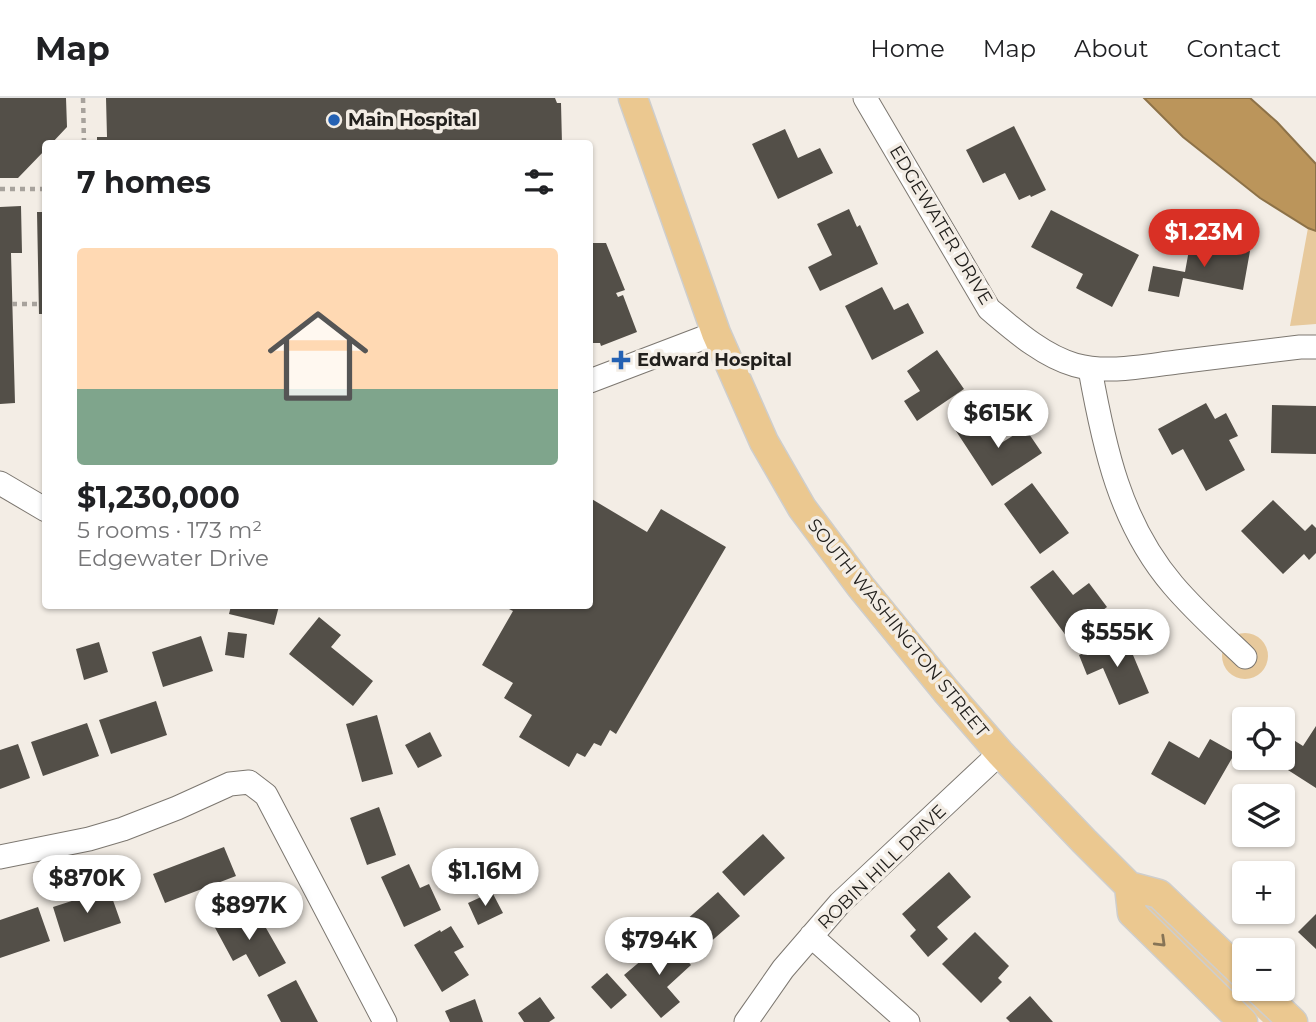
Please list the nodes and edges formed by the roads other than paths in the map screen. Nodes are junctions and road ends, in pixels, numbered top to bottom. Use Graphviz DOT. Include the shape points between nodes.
graph roads {
  1 [pos="633,98"];
  2 [pos="865,98"];
  3 [pos="716,333"];
  4 [pos="1316,346"];
  5 [pos="1090,369"];
  6 [pos="593,380"];
  7 [pos="0,483"];
  8 [pos="42,508"];
  9 [pos="1245,657"];
  10 [pos="1000,752"];
  11 [pos="0,857"];
  12 [pos="1129,886"];
  13 [pos="811,936"];
  14 [pos="1232,964"];
  15 [pos="1271,1001"];
  16 [pos="385,1022"];
  17 [pos="746,1022"];
  18 [pos="908,1022"];
  19 [pos="1243,1022"];
  20 [pos="1293,1022"];
  1 -- 3 [label="main road, SOUTH WASHINGTON STREET"];
  2 -- 5 [label="street, EDGEWATER DRIVE" via="989,309 1033,344"];
  3 -- 6 [label="street"];
  3 -- 10 [label="main road, SOUTH WASHINGTON STREET" via="764,442 802,508 869,597"];
  4 -- 5 [label="street, EDGEWATER DRIVE"];
  5 -- 9 [label="street" via="1114,479 1145,547 1188,603"];
  7 -- 8 [label="street"];
  10 -- 12 [label="main road, SOUTH WASHINGTON STREET"];
  10 -- 13 [label="street, ROBIN HILL DRIVE" via="840,902"];
  11 -- 16 [label="street" via="123,829 230,784 249,782 266,795"];
  12 -- 14 [label="main road, SOUTH WASHINGTON STREET" via="1159,894"];
  12 -- 19 [label="main road, one-way" via="1132,914"];
  13 -- 17 [label="street, ROBIN HILL DRIVE"];
  13 -- 18 [label="street"];
  15 -- 20 [label="main road"];
}
